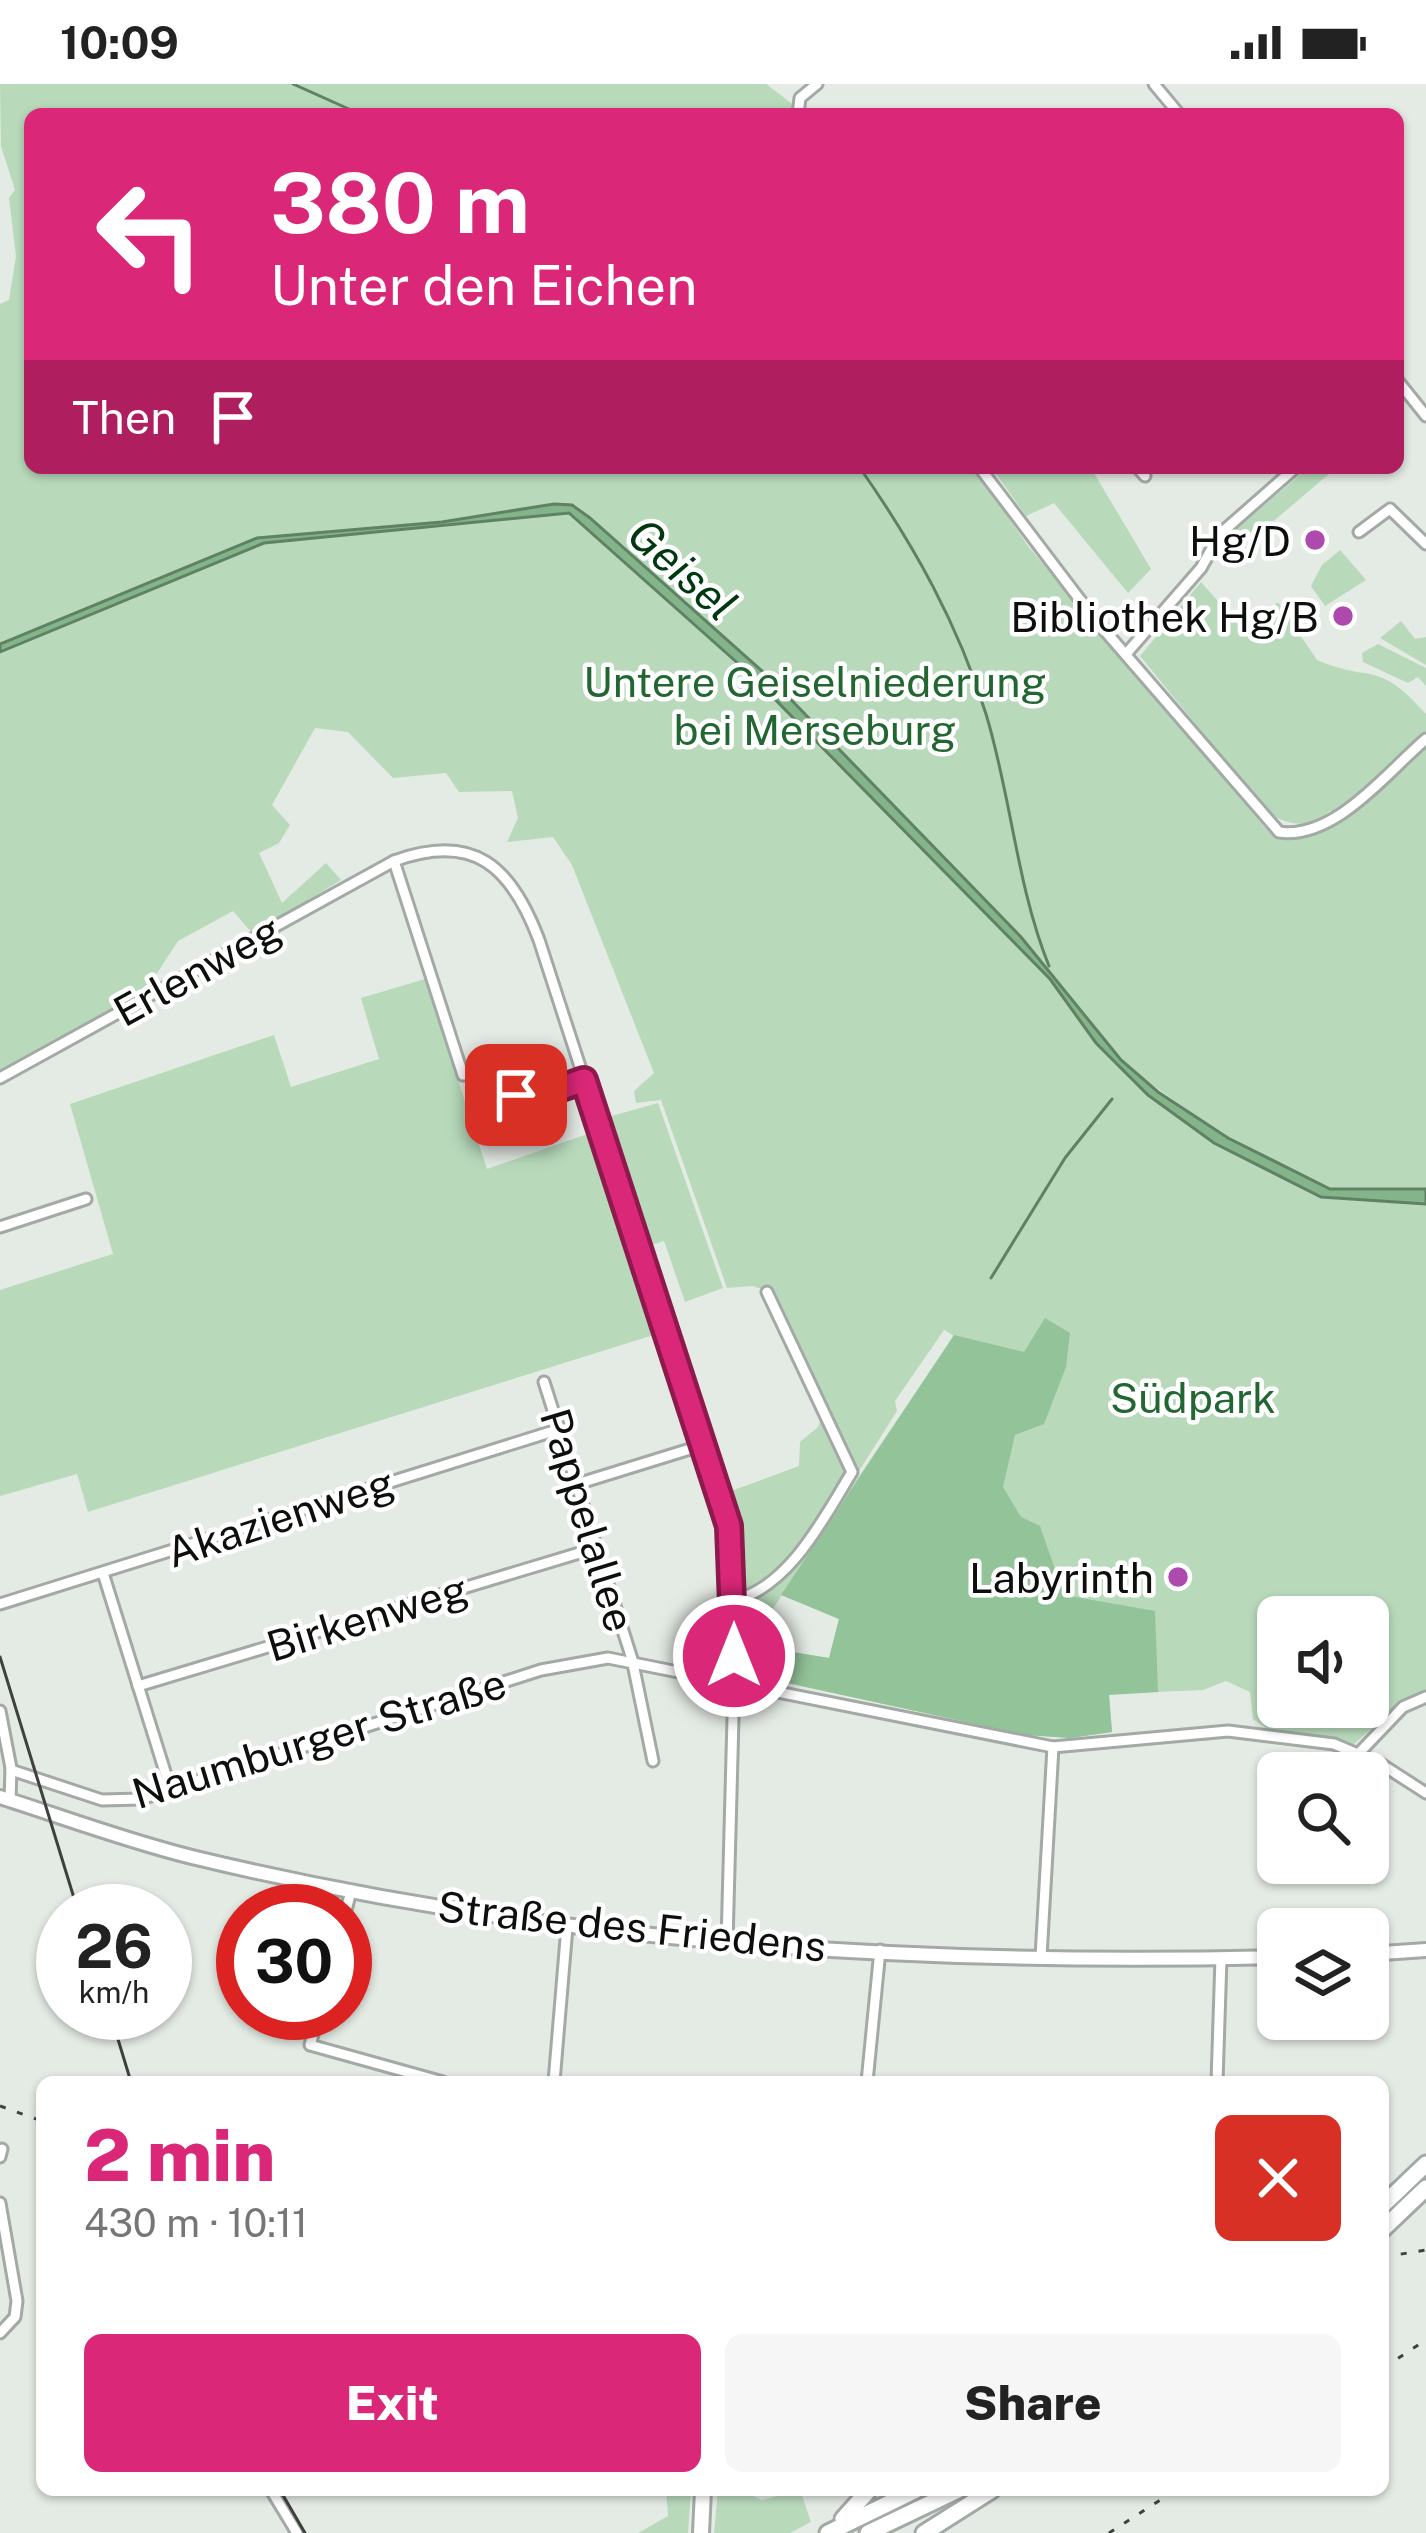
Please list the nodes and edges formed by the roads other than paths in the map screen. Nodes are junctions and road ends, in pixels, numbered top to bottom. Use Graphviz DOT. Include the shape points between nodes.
graph roads {
  1 [pos="817,84"];
  2 [pos="1154,84"];
  3 [pos="799,108"];
  4 [pos="1174,108"];
  5 [pos="1404,389"];
  6 [pos="1426,416"];
  7 [pos="985,474"];
  8 [pos="1279,474"];
  9 [pos="1359,532"];
  10 [pos="1426,544"];
  11 [pos="1126,654"];
  12 [pos="1426,739"];
  13 [pos="394,861"];
  14 [pos="0,1078"];
  15 [pos="584,1080"];
  16 [pos="86,1198"];
  17 [pos="0,1227"];
  18 [pos="767,1292"];
  19 [pos="544,1382"];
  20 [pos="560,1429"];
  21 [pos="703,1445"];
  22 [pos="577,1484"];
  23 [pos="596,1548"];
  24 [pos="103,1573"];
  25 [pos="734,1600"];
  26 [pos="0,1604"];
  27 [pos="632,1659"];
  28 [pos="734,1681"];
  29 [pos="138,1686"];
  30 [pos="1426,1697"];
  31 [pos="0,1711"];
  32 [pos="1053,1747"];
  33 [pos="1360,1752"];
  34 [pos="653,1761"];
  35 [pos="11,1770"];
  36 [pos="1389,1770"];
  37 [pos="171,1791"];
  38 [pos="1426,1793"];
  39 [pos="5,1798"];
  40 [pos="315,1884"];
  41 [pos="372,1896"];
  42 [pos="567,1928"];
  43 [pos="727,1943"];
  44 [pos="880,1950"];
  45 [pos="1426,1950"];
  46 [pos="1389,1953"];
  47 [pos="1257,1957"];
  48 [pos="1041,1958"];
  49 [pos="1221,1958"];
  50 [pos="311,2040"];
  51 [pos="421,2076"];
  52 [pos="555,2076"];
  53 [pos="868,2076"];
  54 [pos="1217,2076"];
  55 [pos="1426,2164"];
  56 [pos="1426,2188"];
  57 [pos="1389,2199"];
  58 [pos="0,2203"];
  59 [pos="1389,2223"];
  60 [pos="0,2333"];
  61 [pos="275,2496"];
  62 [pos="703,2496"];
  63 [pos="862,2496"];
  64 [pos="904,2496"];
  65 [pos="945,2496"];
  66 [pos="983,2496"];
  67 [pos="297,2533"];
  68 [pos="700,2533"];
  69 [pos="828,2533"];
  70 [pos="868,2533"];
  71 [pos="924,2533"];
  1 -- 3 [label="street"];
  2 -- 4 [label="street"];
  5 -- 6 [label="street"];
  7 -- 11 [label="street"];
  8 -- 11 [label="street"];
  9 -- 10 [label="street" via="1390,508"];
  11 -- 12 [label="street" via="1279,832 1328,823"];
  13 -- 14 [label="street, Erlenweg"];
  13 -- 15 [label="street" via="420,851 467,853 517,887"];
  13 -- 15 [label="street" via="463,1075 501,1071 524,1101"];
  15 -- 21 [label="street"];
  16 -- 17 [label="street"];
  18 -- 25 [label="street" via="852,1472 777,1576"];
  19 -- 20 [label="street, Pappelallee"];
  20 -- 22 [label="street, Pappelallee"];
  20 -- 24 [label="street, Akazienweg"];
  21 -- 22 [label="street"];
  21 -- 25 [label="street" via="729,1526"];
  22 -- 23 [label="street, Pappelallee"];
  23 -- 27 [label="street, Pappelallee"];
  23 -- 29 [label="street, Birkenweg"];
  24 -- 26 [label="street, Akazienweg"];
  24 -- 29 [label="street"];
  25 -- 28 [label="street"];
  27 -- 28 [label="street, Naumburger Straße"];
  27 -- 34 [label="street"];
  27 -- 37 [label="street, Naumburger Straße" via="541,1670"];
  28 -- 32 [label="street, Naumburger Straße"];
  28 -- 43 [label="street"];
  29 -- 37 [label="street"];
  30 -- 33 [label="street" via="1402,1707"];
  31 -- 35 [label="street"];
  32 -- 33 [label="street, Naumburger Straße" via="1245,1731"];
  32 -- 48 [label="street"];
  35 -- 37 [label="street, Naumburger Straße" via="102,1800"];
  35 -- 39 [label="street"];
  36 -- 38 [label="street, Naumburger Straße"];
  39 -- 40 [label="street, Straße des Friedens" via="190,1856"];
  41 -- 42 [label="street, Straße des Friedens"];
  42 -- 43 [label="street, Straße des Friedens"];
  42 -- 52 [label="street"];
  43 -- 44 [label="street, Straße des Friedens"];
  44 -- 48 [label="street, Straße des Friedens"];
  44 -- 53 [label="street"];
  45 -- 46 [label="street"];
  47 -- 49 [label="street, Straße des Friedens"];
  48 -- 49 [label="street, Straße des Friedens"];
  49 -- 54 [label="street"];
  50 -- 51 [label="street"];
  55 -- 57 [label="main road"];
  56 -- 59 [label="main road"];
  58 -- 60 [label="street" via="17,2301"];
  61 -- 67 [label="street"];
  62 -- 68 [label="main road"];
  63 -- 69 [label="main road"];
  64 -- 69 [label="main road"];
  65 -- 70 [label="main road"];
  66 -- 71 [label="main road"];
}
